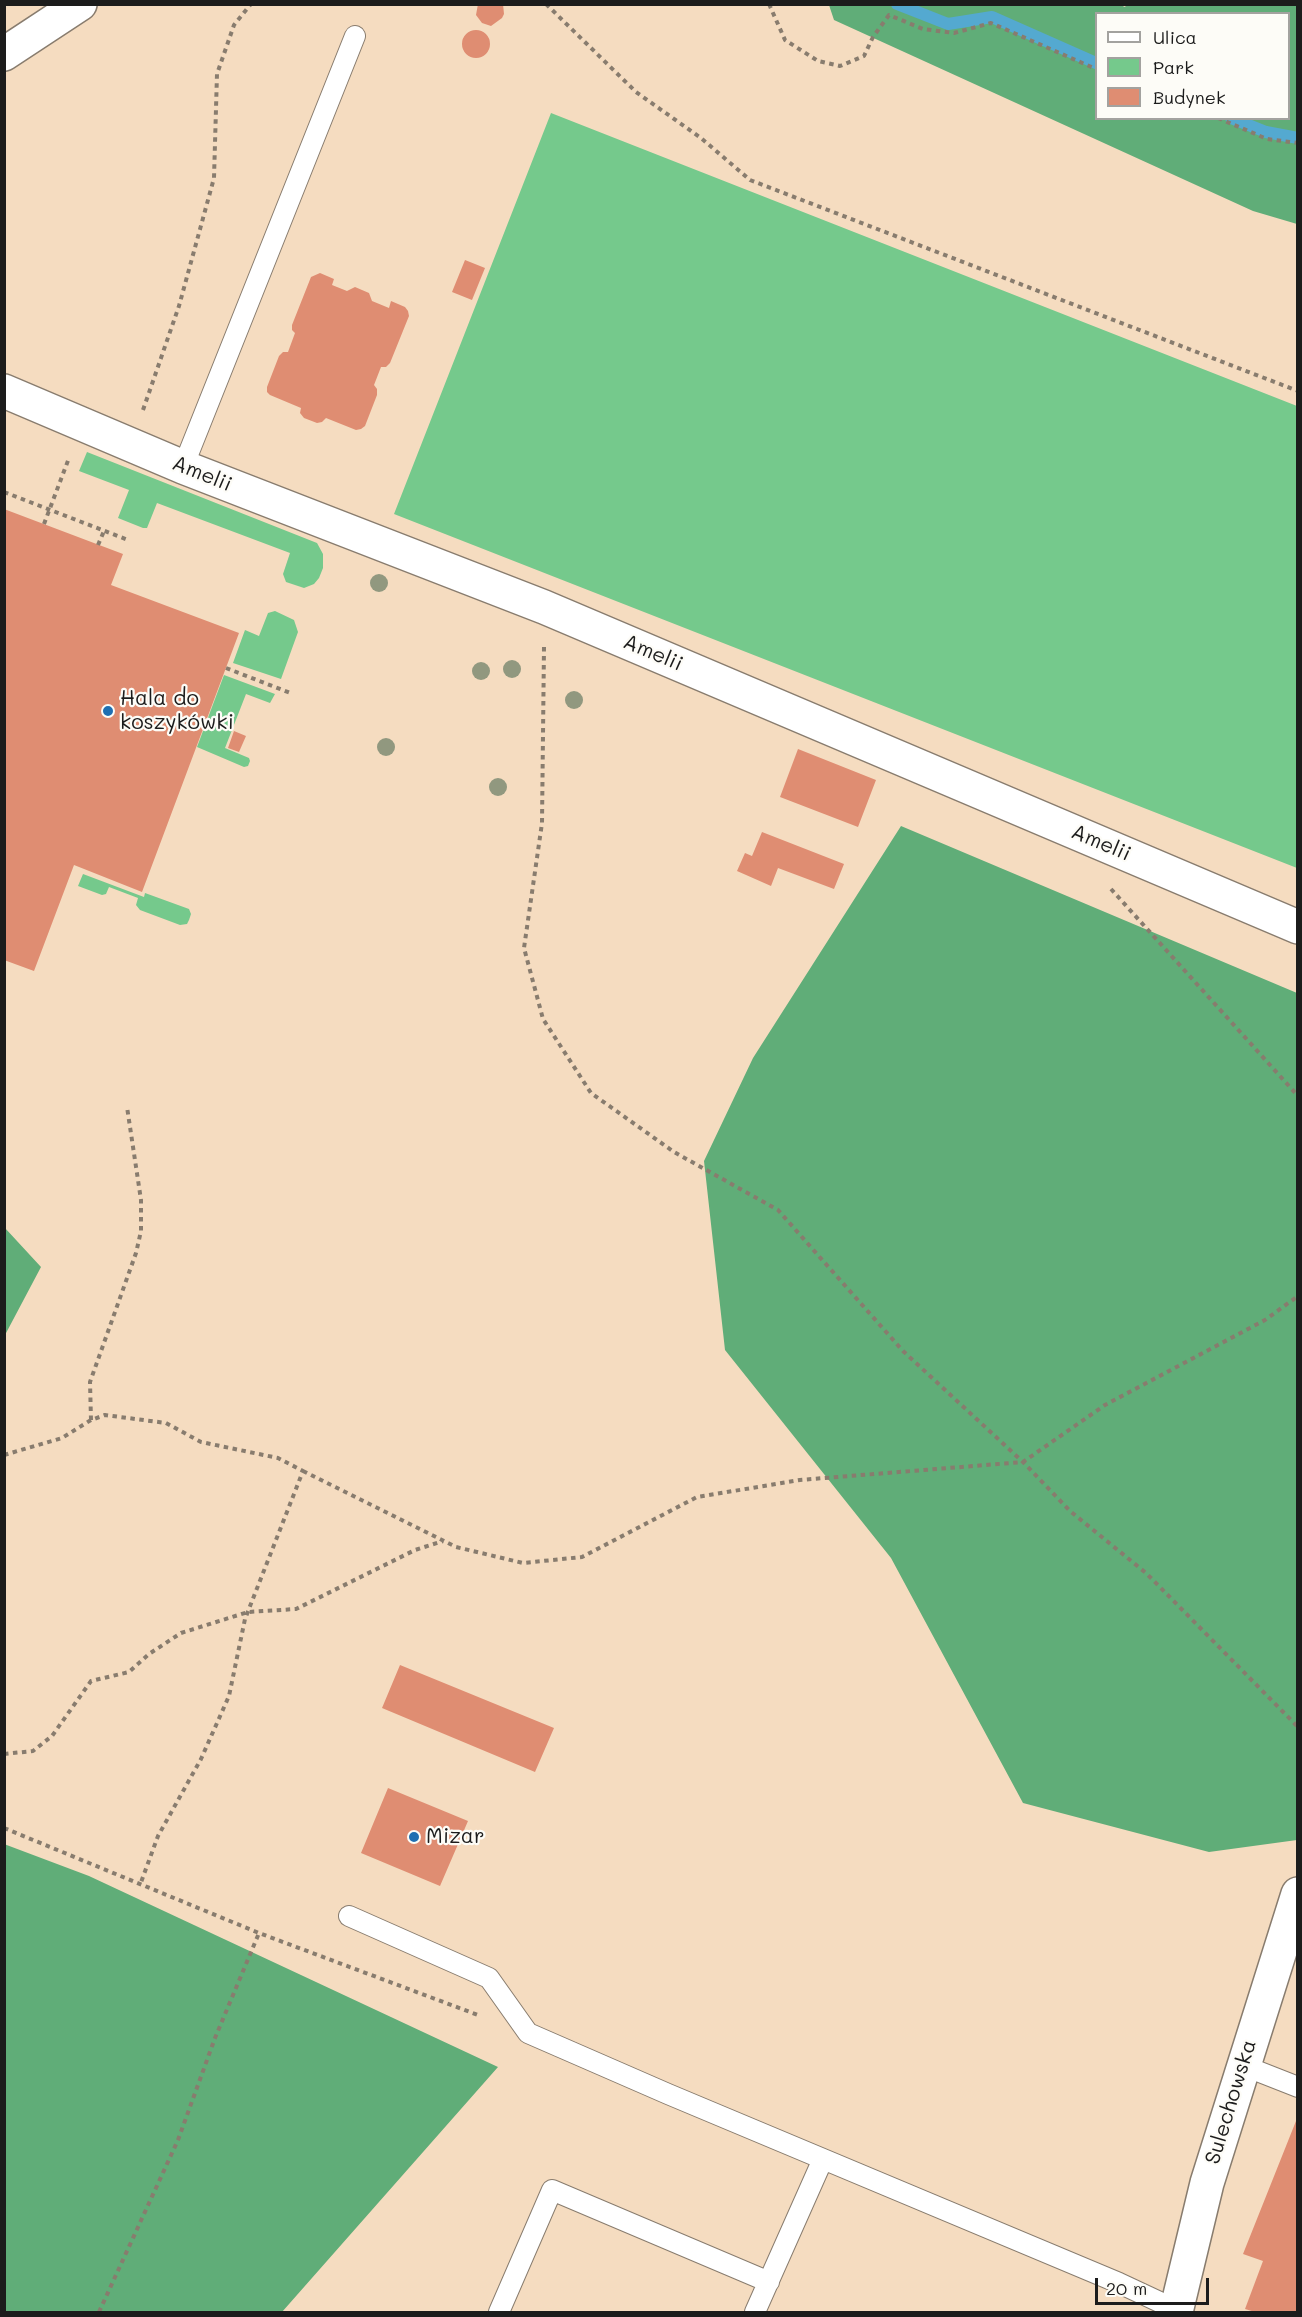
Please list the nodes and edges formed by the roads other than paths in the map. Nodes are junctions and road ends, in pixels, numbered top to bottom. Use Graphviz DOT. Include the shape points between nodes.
graph roads {
  1 [pos="80,4"];
  2 [pos="355,36"];
  3 [pos="4,54"];
  4 [pos="4,391"];
  5 [pos="183,467"];
  6 [pos="1298,927"];
  7 [pos="1298,1894"];
  8 [pos="349,1916"];
  9 [pos="1242,2065"];
  10 [pos="1298,2087"];
  11 [pos="823,2159"];
  12 [pos="768,2282"];
  13 [pos="1178,2312"];
  14 [pos="499,2313"];
  15 [pos="755,2313"];
  1 -- 3 [label="street"];
  2 -- 5 [label="lane"];
  4 -- 5 [label="street, Amelii"];
  5 -- 6 [label="street, Amelii" via="544,607"];
  7 -- 9 [label="street, Sulechowska"];
  8 -- 11 [label="lane" via="489,1978 528,2033"];
  9 -- 10 [label="lane"];
  9 -- 13 [label="street, Sulechowska" via="1207,2183"];
  11 -- 12 [label="lane"];
  11 -- 13 [label="lane" via="1119,2283"];
  12 -- 14 [label="lane" via="552,2190"];
  12 -- 15 [label="lane"];
}
